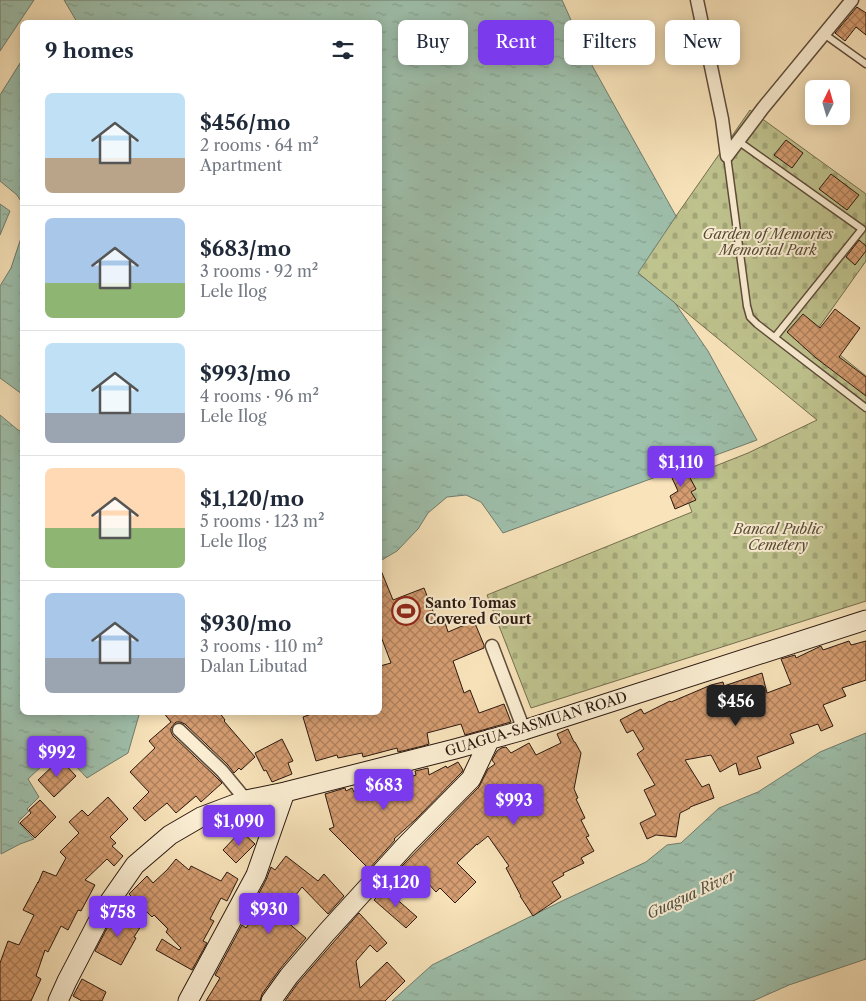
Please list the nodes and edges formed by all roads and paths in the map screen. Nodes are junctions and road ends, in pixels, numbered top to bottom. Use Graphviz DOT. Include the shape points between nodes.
graph roads {
  1 [pos="697,0"];
  2 [pos="852,0"];
  3 [pos="824,34"];
  4 [pos="866,64"];
  5 [pos="738,142"];
  6 [pos="727,156"];
  7 [pos="775,337"];
  8 [pos="866,408"];
  9 [pos="866,620"];
  10 [pos="492,646"];
  11 [pos="179,730"];
  12 [pos="524,730"];
  13 [pos="490,739"];
  14 [pos="285,792"];
  15 [pos="246,800"];
  16 [pos="58,1001"];
  17 [pos="188,1001"];
  18 [pos="271,1001"];
  1 -- 6 [label="street"];
  2 -- 3 [label="street"];
  3 -- 4 [label="lane"];
  3 -- 5 [label="street"];
  5 -- 6 [label="street"];
  5 -- 7 [label="lane" via="862,229"];
  6 -- 7 [label="lane" via="747,306 750,317"];
  7 -- 8 [label="lane"];
  9 -- 12 [label="main road, GUAGUA-SASMUAN ROAD"];
  10 -- 12 [label="street"];
  11 -- 15 [label="street" via="222,771"];
  12 -- 13 [label="main road, GUAGUA-SASMUAN ROAD"];
  13 -- 14 [label="main road, GUAGUA-SASMUAN ROAD"];
  13 -- 18 [label="main road" via="471,779 326,933"];
  14 -- 15 [label="main road, GUAGUA-SASMUAN ROAD"];
  14 -- 17 [label="main road" via="256,875"];
  15 -- 16 [label="main road, GUAGUA-SASMUAN ROAD" via="200,817 134,865 105,908"];
}
